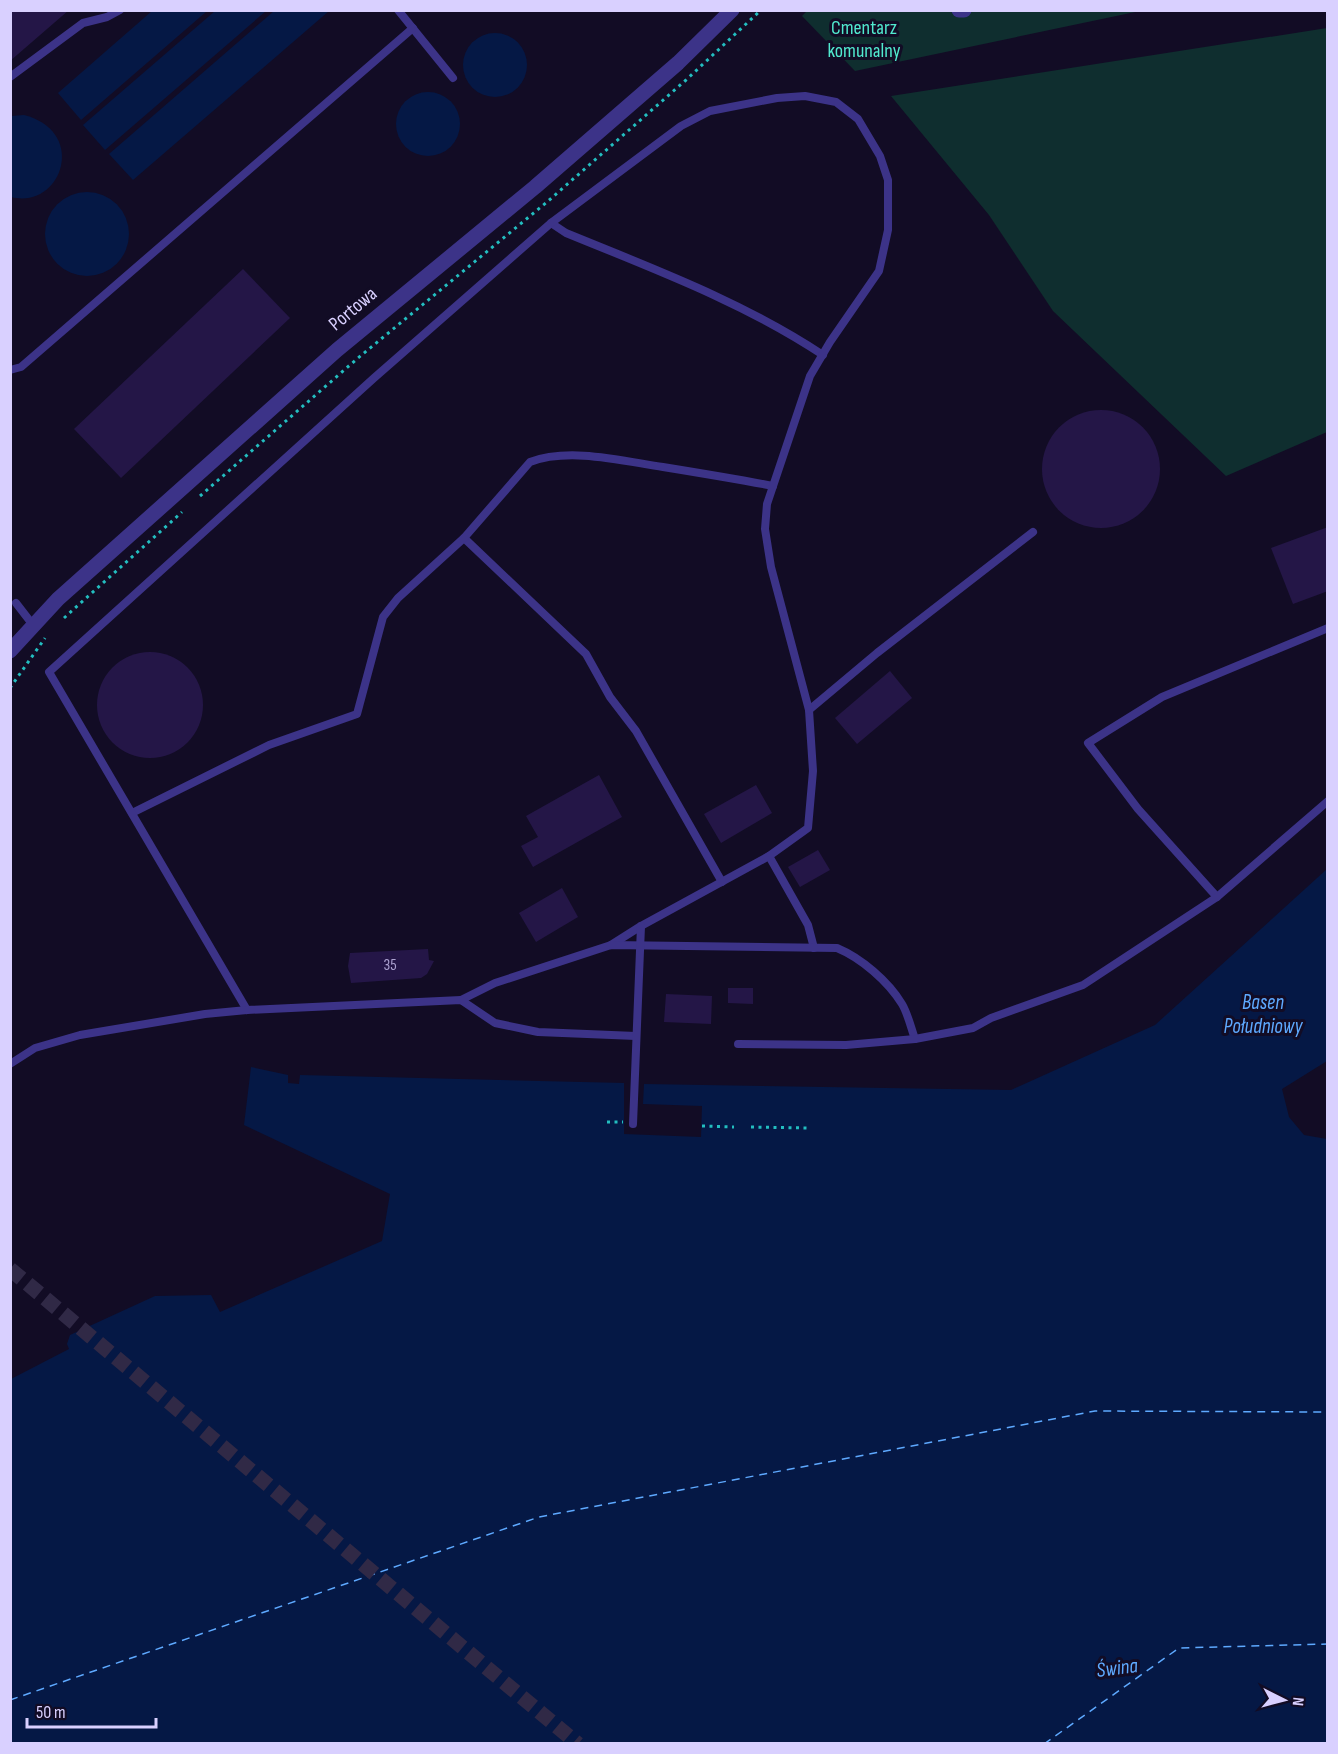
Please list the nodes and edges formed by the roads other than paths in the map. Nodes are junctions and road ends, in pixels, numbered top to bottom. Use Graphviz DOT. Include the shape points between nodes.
graph roads {
  1 [pos="120,10"];
  2 [pos="398,10"];
  3 [pos="732,10"];
  4 [pos="413,28"];
  5 [pos="10,77"];
  6 [pos="453,78"];
  7 [pos="551,224"];
  8 [pos="823,355"];
  9 [pos="10,370"];
  10 [pos="773,486"];
  11 [pos="1034,532"];
  12 [pos="464,538"];
  13 [pos="16,603"];
  14 [pos="33,625"];
  15 [pos="1328,628"];
  16 [pos="10,651"];
  17 [pos="809,710"];
  18 [pos="1328,801"];
  19 [pos="132,813"];
  20 [pos="769,856"];
  21 [pos="722,882"];
  22 [pos="1217,897"];
  23 [pos="641,926"];
  24 [pos="611,945"];
  25 [pos="640,946"];
  26 [pos="814,948"];
  27 [pos="461,1000"];
  28 [pos="247,1010"];
  29 [pos="636,1036"];
  30 [pos="915,1039"];
  31 [pos="738,1044"];
  32 [pos="10,1064"];
  33 [pos="628,1123"];
  1 -- 5 [label="lane" via="83,23"];
  2 -- 4 [label="lane"];
  3 -- 14 [label="street, Portowa" via="678,63 552,172 344,344"];
  4 -- 6 [label="lane"];
  4 -- 9 [label="lane" via="21,367"];
  7 -- 8 [label="lane" via="725,299"];
  7 -- 8 [label="lane" via="681,126 710,111 805,96 837,102 858,119 880,156 888,180 888,230 879,271"];
  7 -- 19 [label="lane" via="49,672"];
  8 -- 10 [label="lane" via="810,376"];
  10 -- 12 [label="lane" via="619,460 544,456 530,462"];
  10 -- 17 [label="lane" via="765,529 771,567"];
  11 -- 17 [label="lane"];
  12 -- 19 [label="lane" via="398,598 383,617 357,714 269,744"];
  12 -- 21 [label="lane" via="586,654 610,697 636,731"];
  13 -- 14 [label="lane"];
  14 -- 16 [label="street, Portowa"];
  15 -- 22 [label="lane" via="1162,697 1088,743 1137,808"];
  17 -- 20 [label="lane" via="813,771 808,828"];
  18 -- 22 [label="lane"];
  19 -- 28 [label="lane"];
  20 -- 21 [label="lane"];
  20 -- 26 [label="lane" via="808,925"];
  21 -- 23 [label="lane"];
  22 -- 30 [label="lane" via="1083,985 991,1017 973,1028"];
  23 -- 24 [label="lane"];
  23 -- 25 [label="lane"];
  24 -- 25 [label="lane"];
  24 -- 27 [label="lane" via="495,983"];
  25 -- 26 [label="lane"];
  25 -- 29 [label="lane"];
  26 -- 30 [label="lane" via="837,948 852,954 877,974 902,1004"];
  27 -- 28 [label="lane"];
  27 -- 29 [label="lane" via="495,1023 538,1032"];
  28 -- 32 [label="lane" via="80,1035 35,1048"];
  29 -- 33 [label="lane"];
  30 -- 31 [label="lane" via="846,1045"];
}
